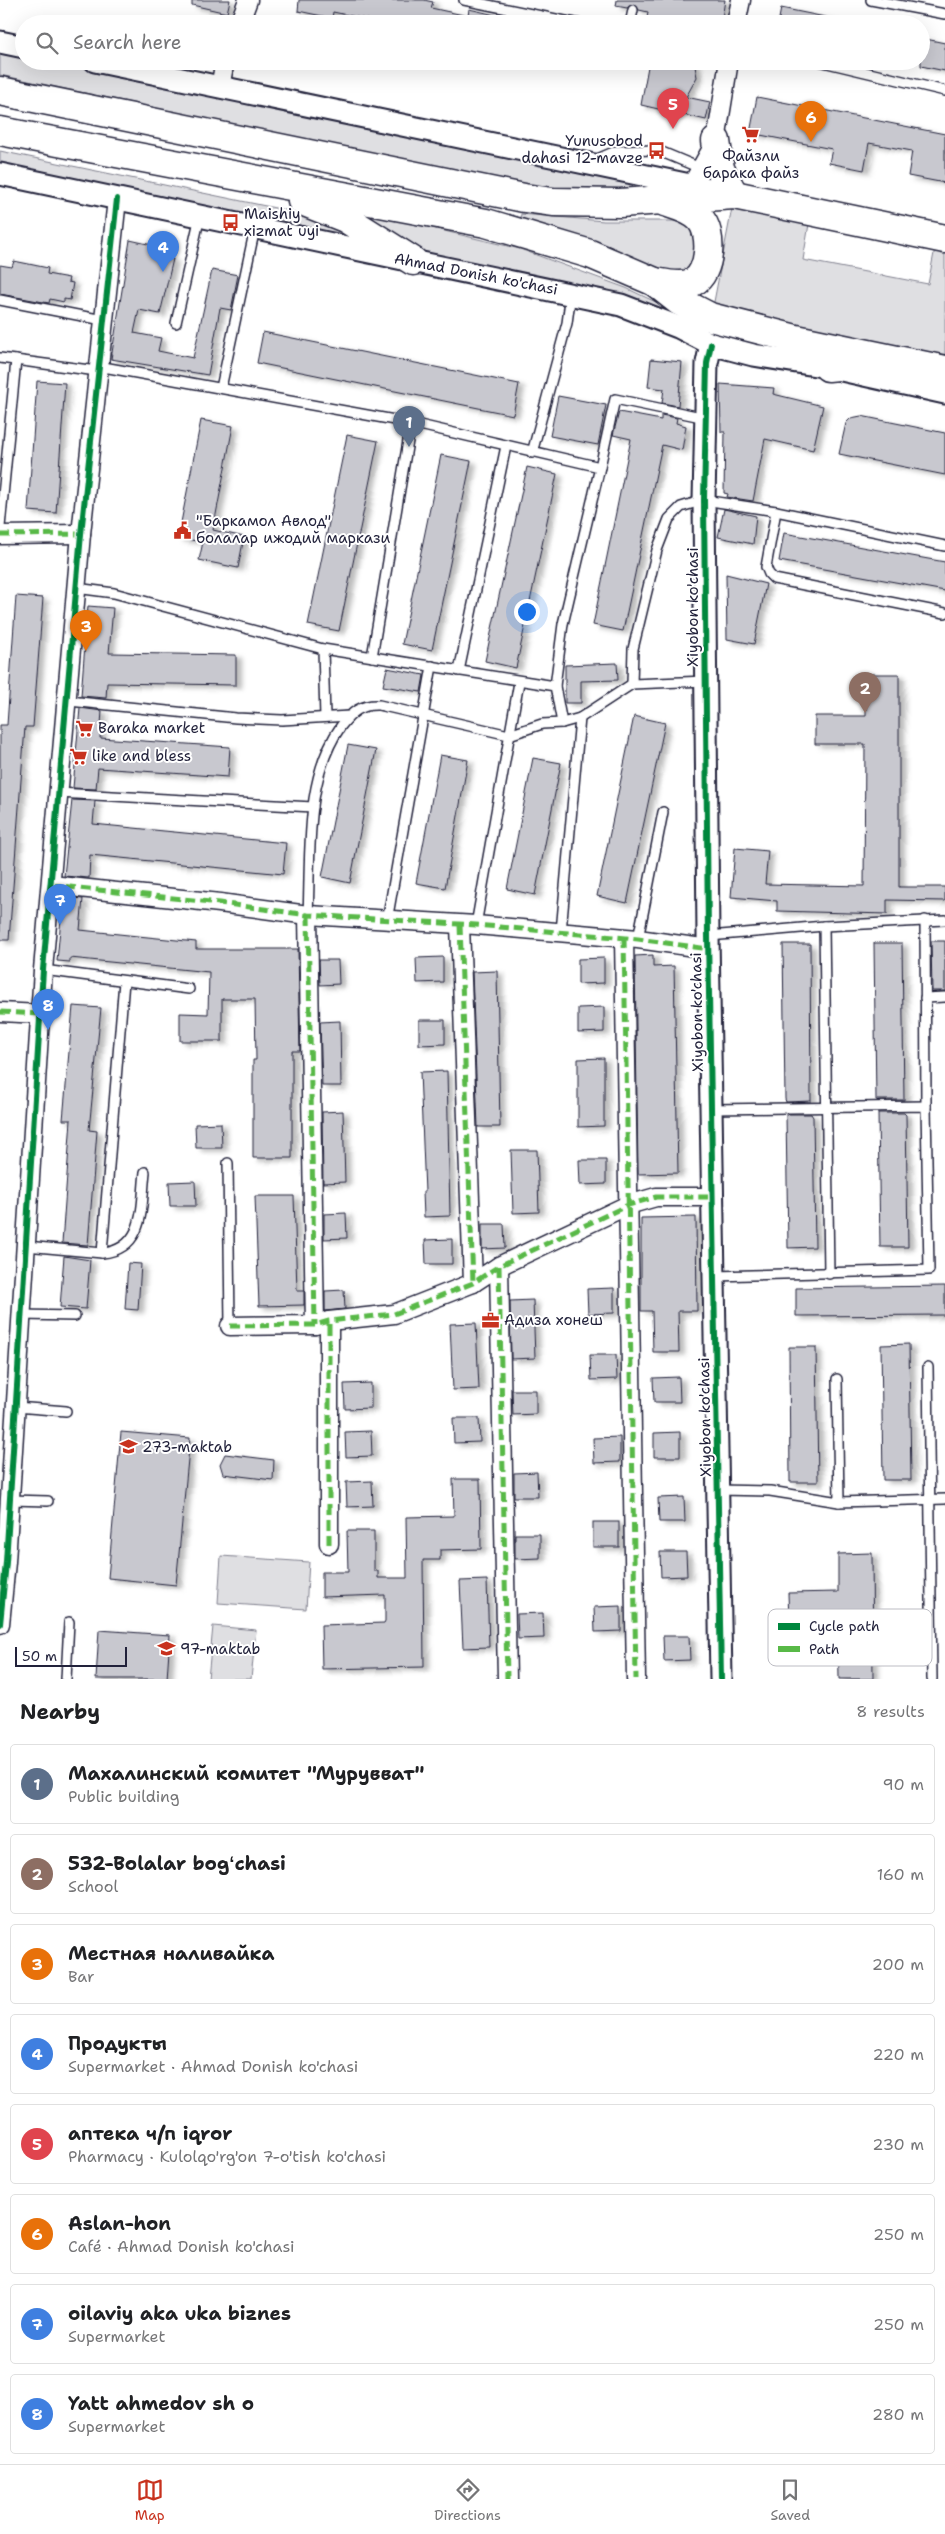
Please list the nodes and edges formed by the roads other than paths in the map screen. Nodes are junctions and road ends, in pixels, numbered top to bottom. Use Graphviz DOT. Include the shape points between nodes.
graph roads {
  1 [pos="248,0"];
  2 [pos="464,0"];
  3 [pos="741,0"];
  4 [pos="871,0"];
  5 [pos="633,10"];
  6 [pos="945,14"];
  7 [pos="242,15"];
  8 [pos="536,15"];
  9 [pos="632,15"];
  10 [pos="738,15"];
  11 [pos="0,42"];
  12 [pos="15,45"];
  13 [pos="138,70"];
  14 [pos="223,70"];
  15 [pos="728,70"];
  16 [pos="857,70"];
  17 [pos="220,87"];
  18 [pos="0,91"];
  19 [pos="945,91"];
  20 [pos="0,131"];
  21 [pos="716,141"];
  22 [pos="587,164"];
  23 [pos="0,174"];
  24 [pos="250,180"];
  25 [pos="685,189"];
  26 [pos="724,192"];
  27 [pos="117,199"];
  28 [pos="200,216"];
  29 [pos="255,228"];
  30 [pos="945,239"];
  31 [pos="412,261"];
  32 [pos="655,282"];
  33 [pos="571,293"];
  34 [pos="0,300"];
  35 [pos="103,320"];
  36 [pos="176,323"];
  37 [pos="711,344"];
  38 [pos="0,358"];
  39 [pos="16,360"];
  40 [pos="893,360"];
  41 [pos="828,367"];
  42 [pos="97,368"];
  43 [pos="945,370"];
  44 [pos="222,388"];
  45 [pos="945,393"];
  46 [pos="706,418"];
  47 [pos="411,423"];
  48 [pos="506,446"];
  49 [pos="532,453"];
  50 [pos="600,468"];
  51 [pos="704,500"];
  52 [pos="776,511"];
  53 [pos="0,527"];
  54 [pos="81,534"];
  55 [pos="0,535"];
  56 [pos="945,546"];
  57 [pos="76,588"];
  58 [pos="945,613"];
  59 [pos="323,648"];
  60 [pos="372,657"];
  61 [pos="432,666"];
  62 [pos="459,671"];
  63 [pos="706,681"];
  64 [pos="519,682"];
  65 [pos="632,684"];
  66 [pos="555,686"];
  67 [pos="68,701"];
  68 [pos="423,715"];
  69 [pos="349,716"];
  70 [pos="325,717"];
  71 [pos="580,718"];
  72 [pos="562,723"];
  73 [pos="509,735"];
  74 [pos="58,794"];
  75 [pos="313,807"];
  76 [pos="663,812"];
  77 [pos="51,885"];
  78 [pos="308,915"];
  79 [pos="925,920"];
  80 [pos="945,920"];
  81 [pos="387,921"];
  82 [pos="468,925"];
  83 [pos="824,926"];
  84 [pos="560,932"];
  85 [pos="631,938"];
  86 [pos="708,943"];
  87 [pos="43,970"];
  88 [pos="124,981"];
  89 [pos="189,989"];
  90 [pos="945,997"];
  91 [pos="925,998"];
  92 [pos="0,1012"];
  93 [pos="40,1014"];
  94 [pos="926,1106"];
  95 [pos="712,1109"];
  96 [pos="827,1109"];
  97 [pos="228,1163"];
  98 [pos="145,1172"];
  99 [pos="713,1197"];
  100 [pos="628,1205"];
  101 [pos="26,1246"];
  102 [pos="102,1253"];
  103 [pos="500,1266"];
  104 [pos="829,1274"];
  105 [pos="715,1276"];
  106 [pos="473,1283"];
  107 [pos="21,1315"];
  108 [pos="75,1316"];
  109 [pos="322,1323"];
  110 [pos="230,1326"];
  111 [pos="928,1367"];
  112 [pos="837,1379"];
  113 [pos="16,1406"];
  114 [pos="66,1410"];
  115 [pos="718,1490"];
  116 [pos="931,1499"];
  117 [pos="945,1499"];
  118 [pos="10,1500"];
  119 [pos="48,1501"];
  120 [pos="838,1502"];
  121 [pos="329,1544"];
  122 [pos="932,1609"];
  123 [pos="70,1622"];
  124 [pos="0,1624"];
  125 [pos="932,1666"];
  126 [pos="66,1679"];
  127 [pos="507,1679"];
  128 [pos="636,1679"];
  129 [pos="721,1679"];
  130 [pos="932,1679"];
  1 -- 7 [label="street"];
  2 -- 8 [label="lane"];
  3 -- 10 [label="street"];
  4 -- 6 [label="lane"];
  5 -- 9 [label="lane"];
  11 -- 12 [label="street"];
  13 -- 17 [label="street"];
  14 -- 17 [label="street"];
  15 -- 21 [label="street"];
  16 -- 19 [label="lane"];
  17 -- 22 [label="street"];
  18 -- 25 [label="main road" via="524,198 577,203"];
  20 -- 24 [label="main road"];
  21 -- 25 [label="street"];
  21 -- 26 [label="main road"];
  22 -- 25 [label="street"];
  22 -- 25 [label="lane" via="616,151 656,150"];
  23 -- 27 [label="street, Ahmad Donish ko'chasi"];
  24 -- 31 [label="main road" via="345,218"];
  24 -- 32 [label="main road" via="486,223 590,254"];
  25 -- 26 [label="main road"];
  25 -- 32 [label="main road" via="692,212 708,233 708,251 701,276 692,283 678,285"];
  26 -- 30 [label="main road"];
  27 -- 28 [label="street, Ahmad Donish ko'chasi"];
  27 -- 35 [label="street"];
  28 -- 29 [label="street, Ahmad Donish ko'chasi"];
  28 -- 36 [label="lane"];
  29 -- 31 [label="street, Ahmad Donish ko'chasi"];
  29 -- 44 [label="lane"];
  31 -- 33 [label="street, Ahmad Donish ko'chasi"];
  32 -- 40 [label="main road" via="679,301 710,317 796,340"];
  33 -- 37 [label="street, Ahmad Donish ko'chasi" via="642,312"];
  33 -- 49 [label="lane"];
  34 -- 35 [label="lane"];
  35 -- 42 [label="street"];
  37 -- 41 [label="street, Ahmad Donish ko'chasi" via="753,355"];
  37 -- 46 [label="street, Xiyobon ko'chasi"];
  38 -- 39 [label="lane"];
  39 -- 42 [label="lane"];
  39 -- 53 [label="lane"];
  40 -- 41 [label="main road"];
  40 -- 43 [label="main road"];
  41 -- 45 [label="street, Ahmad Donish ko'chasi"];
  42 -- 44 [label="lane"];
  42 -- 54 [label="street"];
  44 -- 47 [label="lane"];
  46 -- 50 [label="lane" via="615,399"];
  46 -- 51 [label="street, Xiyobon ko'chasi"];
  47 -- 48 [label="lane"];
  47 -- 60 [label="lane"];
  48 -- 49 [label="lane"];
  48 -- 62 [label="lane"];
  49 -- 50 [label="lane"];
  50 -- 66 [label="lane" via="563,624"];
  51 -- 52 [label="lane"];
  51 -- 63 [label="street, Xiyobon ko'chasi"];
  51 -- 65 [label="lane" via="681,507 669,519 657,550 633,649"];
  52 -- 56 [label="lane"];
  52 -- 58 [label="lane" via="766,567 774,579"];
  54 -- 55 [label="street"];
  54 -- 57 [label="street"];
  57 -- 59 [label="lane" via="114,593"];
  57 -- 67 [label="street"];
  59 -- 60 [label="lane"];
  59 -- 70 [label="lane"];
  60 -- 61 [label="lane"];
  61 -- 62 [label="lane"];
  61 -- 68 [label="lane"];
  62 -- 64 [label="lane"];
  63 -- 65 [label="lane"];
  63 -- 86 [label="street, Xiyobon ko'chasi"];
  64 -- 66 [label="lane"];
  64 -- 73 [label="lane"];
  65 -- 71 [label="lane"];
  66 -- 72 [label="lane"];
  67 -- 70 [label="lane" via="236,718 282,720"];
  67 -- 74 [label="street"];
  68 -- 69 [label="lane" via="370,705"];
  68 -- 73 [label="lane"];
  68 -- 81 [label="lane"];
  69 -- 70 [label="lane"];
  69 -- 75 [label="lane" via="324,755"];
  71 -- 72 [label="lane"];
  71 -- 84 [label="lane"];
  72 -- 73 [label="lane" via="542,724"];
  73 -- 82 [label="lane"];
  74 -- 75 [label="lane"];
  74 -- 77 [label="street"];
  75 -- 78 [label="lane"];
  76 -- 85 [label="lane"];
  77 -- 78 [label="street"];
  77 -- 87 [label="street"];
  78 -- 81 [label="street"];
  78 -- 109 [label="street"];
  79 -- 80 [label="lane"];
  79 -- 83 [label="lane"];
  79 -- 91 [label="lane"];
  81 -- 82 [label="street"];
  82 -- 84 [label="street"];
  82 -- 106 [label="street"];
  83 -- 86 [label="lane"];
  83 -- 96 [label="lane"];
  84 -- 85 [label="street"];
  85 -- 86 [label="street"];
  85 -- 100 [label="street"];
  86 -- 95 [label="street, Xiyobon ko'chasi"];
  87 -- 88 [label="lane"];
  87 -- 93 [label="street"];
  88 -- 89 [label="lane"];
  88 -- 102 [label="lane"];
  90 -- 91 [label="lane"];
  91 -- 94 [label="lane"];
  92 -- 93 [label="street"];
  93 -- 101 [label="street"];
  94 -- 96 [label="lane"];
  94 -- 104 [label="lane" via="930,1270"];
  95 -- 96 [label="lane"];
  95 -- 99 [label="street, Xiyobon ko'chasi"];
  96 -- 104 [label="lane"];
  97 -- 110 [label="lane"];
  98 -- 102 [label="lane" via="139,1226 125,1246 114,1252"];
  99 -- 100 [label="street" via="656,1197"];
  99 -- 105 [label="street, Xiyobon ko'chasi"];
  100 -- 103 [label="street"];
  100 -- 128 [label="street"];
  101 -- 102 [label="lane"];
  101 -- 107 [label="street"];
  103 -- 106 [label="street"];
  103 -- 127 [label="street"];
  104 -- 105 [label="lane"];
  105 -- 115 [label="street, Xiyobon ko'chasi"];
  106 -- 109 [label="street" via="394,1314"];
  107 -- 108 [label="lane"];
  107 -- 113 [label="street"];
  109 -- 110 [label="street"];
  109 -- 121 [label="street"];
  111 -- 116 [label="lane"];
  112 -- 120 [label="lane"];
  113 -- 114 [label="lane"];
  113 -- 118 [label="street"];
  115 -- 120 [label="lane" via="770,1492"];
  115 -- 129 [label="street, Xiyobon ko'chasi"];
  116 -- 117 [label="lane"];
  116 -- 120 [label="lane"];
  116 -- 122 [label="lane"];
  118 -- 119 [label="lane"];
  118 -- 124 [label="street"];
  123 -- 126 [label="lane"];
  125 -- 130 [label="lane"];
}
